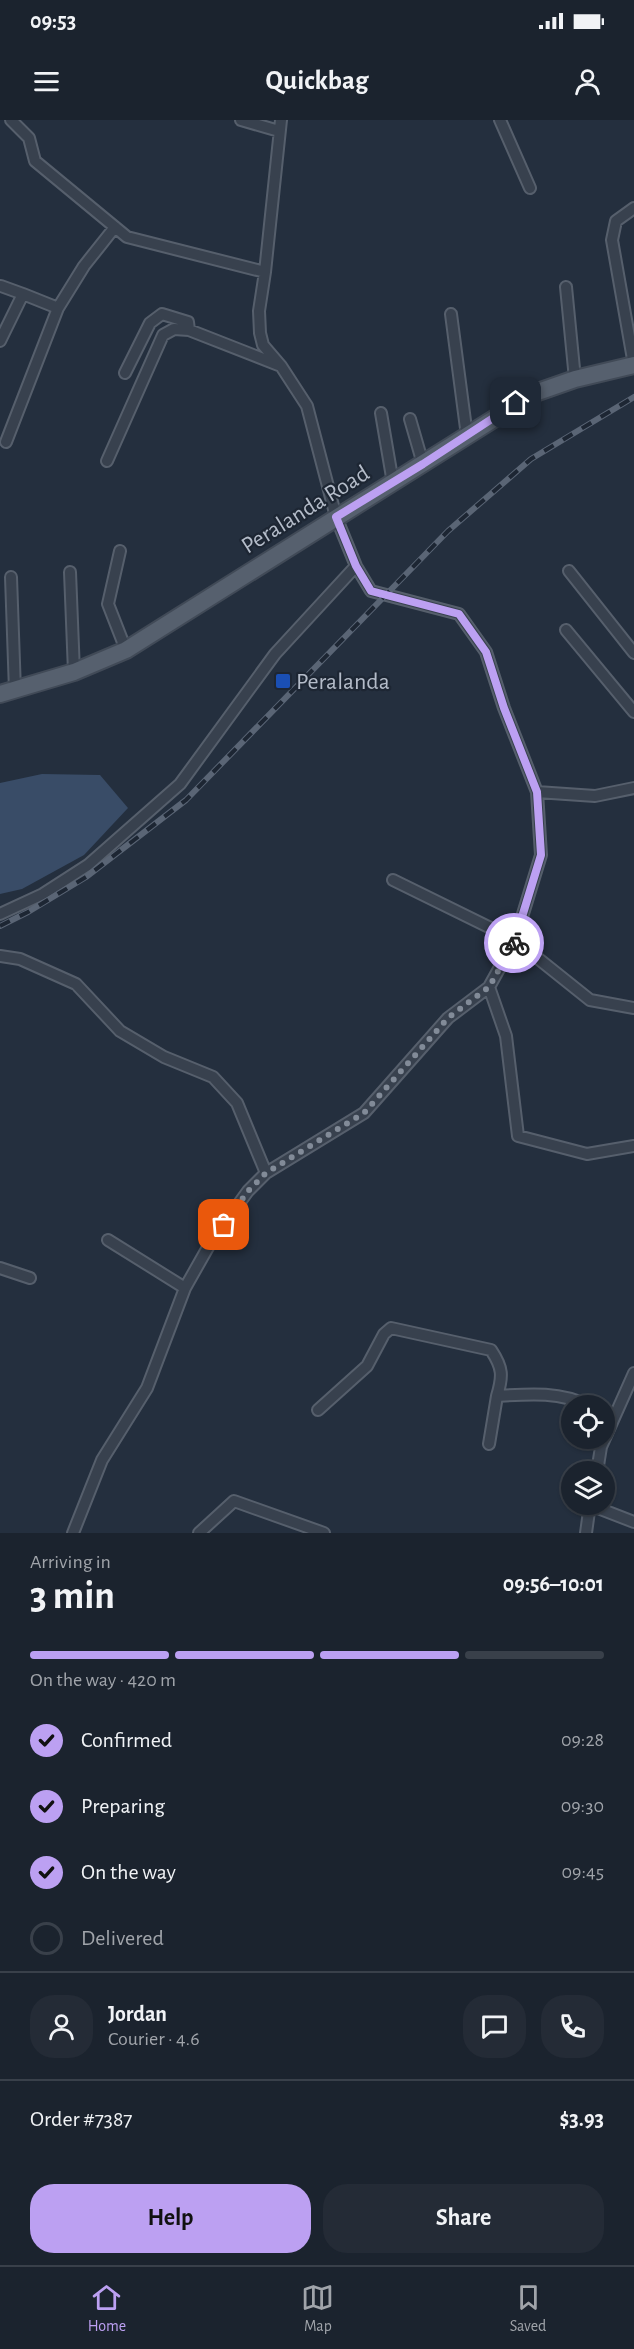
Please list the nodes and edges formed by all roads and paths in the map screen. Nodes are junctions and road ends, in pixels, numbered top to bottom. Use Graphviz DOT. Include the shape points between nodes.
graph roads {
  1 [pos="11,120"];
  2 [pos="241,120"];
  3 [pos="500,120"];
  4 [pos="280,125"];
  5 [pos="530,188"];
  6 [pos="634,208"];
  7 [pos="115,228"];
  8 [pos="265,272"];
  9 [pos="1,286"];
  10 [pos="566,287"];
  11 [pos="23,294"];
  12 [pos="58,308"];
  13 [pos="451,314"];
  14 [pos="189,330"];
  15 [pos="0,341"];
  16 [pos="634,365"];
  17 [pos="281,366"];
  18 [pos="125,373"];
  19 [pos="575,379"];
  20 [pos="381,413"];
  21 [pos="410,419"];
  22 [pos="467,436"];
  23 [pos="6,441"];
  24 [pos="107,461"];
  25 [pos="423,464"];
  26 [pos="393,483"];
  27 [pos="336,517"];
  28 [pos="120,551"];
  29 [pos="356,566"];
  30 [pos="569,571"];
  31 [pos="70,572"];
  32 [pos="11,578"];
  33 [pos="566,630"];
  34 [pos="126,650"];
  35 [pos="634,653"];
  36 [pos="74,672"];
  37 [pos="7,692"];
  38 [pos="634,712"];
  39 [pos="634,788"];
  40 [pos="537,792"];
  41 [pos="393,880"];
  42 [pos="0,914"];
  43 [pos="515,940"];
  44 [pos="0,956"];
  45 [pos="489,987"];
  46 [pos="634,1008"];
  47 [pos="634,1146"];
  48 [pos="266,1173"];
  49 [pos="108,1240"];
  50 [pos="0,1268"];
  51 [pos="30,1278"];
  52 [pos="185,1288"];
  53 [pos="634,1373"];
  54 [pos="497,1396"];
  55 [pos="561,1397"];
  56 [pos="615,1406"];
  57 [pos="318,1410"];
  58 [pos="489,1444"];
  59 [pos="589,1515"];
  60 [pos="615,1515"];
  61 [pos="634,1522"];
  62 [pos="73,1533"];
  63 [pos="199,1533"];
  64 [pos="324,1533"];
  65 [pos="586,1533"];
  1 -- 7 [label="street" via="29,138 35,161"];
  2 -- 4 [label="street"];
  3 -- 5 [label="street"];
  4 -- 8 [label="street"];
  6 -- 16 [label="street" via="616,221 612,240"];
  7 -- 8 [label="street" via="128,237"];
  7 -- 12 [label="street" via="84,266"];
  8 -- 17 [label="street" via="260,333 263,345"];
  9 -- 11 [label="street"];
  10 -- 19 [label="street"];
  11 -- 12 [label="street"];
  11 -- 15 [label="street"];
  12 -- 23 [label="street"];
  13 -- 22 [label="street"];
  14 -- 17 [label="street"];
  14 -- 18 [label="street" via="188,322 162,314 150,323"];
  14 -- 24 [label="street" via="174,329 163,335"];
  16 -- 19 [label="main road, Peralanda Road"];
  17 -- 27 [label="street" via="307,406"];
  19 -- 22 [label="main road, Peralanda Road" via="535,393"];
  20 -- 26 [label="street"];
  21 -- 25 [label="street"];
  22 -- 25 [label="main road, Peralanda Road"];
  25 -- 26 [label="main road, Peralanda Road"];
  26 -- 27 [label="main road, Peralanda Road"];
  27 -- 29 [label="street"];
  27 -- 34 [label="main road, Peralanda Road"];
  28 -- 34 [label="street" via="108,604"];
  29 -- 40 [label="street" via="371,591 459,614 486,652"];
  29 -- 42 [label="street" via="275,654 180,784 88,865 43,894"];
  30 -- 35 [label="street"];
  31 -- 36 [label="street"];
  32 -- 37 [label="street"];
  33 -- 38 [label="street"];
  34 -- 36 [label="main road, Peralanda Road"];
  36 -- 37 [label="main road, Peralanda Road"];
  39 -- 40 [label="street" via="595,796"];
  40 -- 43 [label="street" via="541,855"];
  41 -- 43 [label="street"];
  43 -- 45 [label="street"];
  43 -- 46 [label="street" via="590,1000"];
  44 -- 48 [label="street" via="20,959 76,984 120,1031 164,1057 213,1077 237,1103"];
  45 -- 47 [label="street" via="506,1036 518,1136 587,1154"];
  45 -- 48 [label="street" via="448,1018 364,1113"];
  48 -- 52 [label="street" via="211,1242"];
  49 -- 52 [label="street"];
  50 -- 51 [label="street"];
  52 -- 62 [label="street" via="147,1388 102,1460"];
  53 -- 56 [label="street"];
  54 -- 55 [label="street"];
  54 -- 57 [label="street" via="502,1380 500,1363 491,1350 391,1328 366,1366"];
  54 -- 58 [label="street"];
  59 -- 65 [label="street"];
  60 -- 61 [label="street"];
  63 -- 64 [label="street" via="234,1501"];
}
